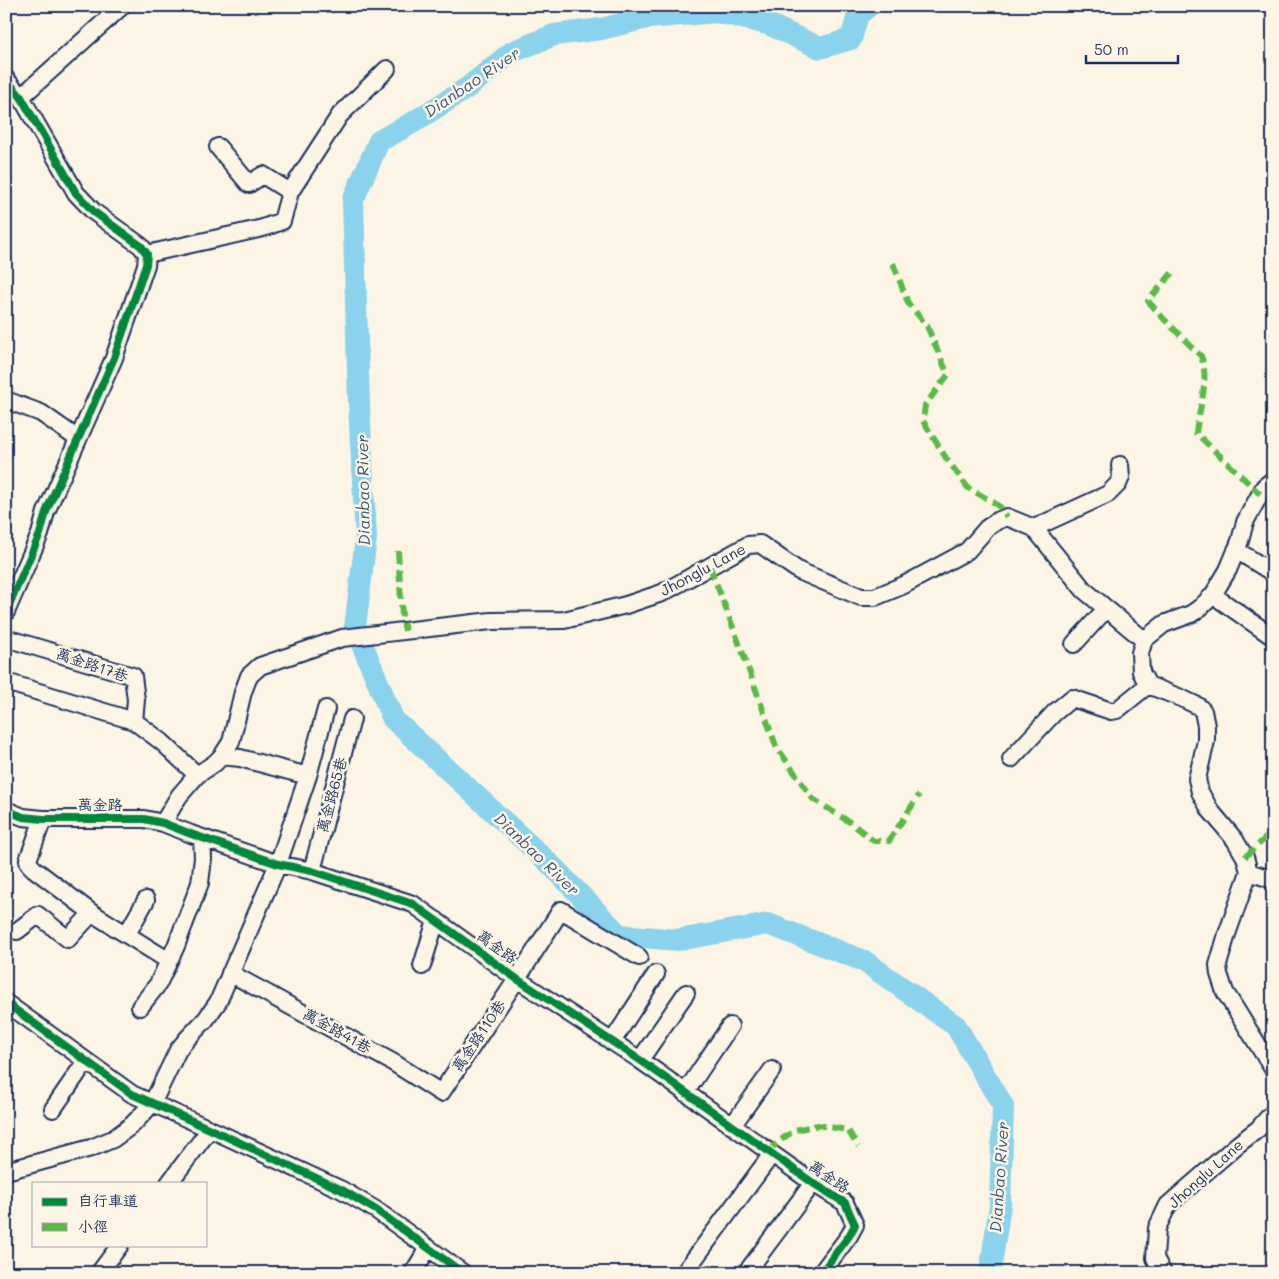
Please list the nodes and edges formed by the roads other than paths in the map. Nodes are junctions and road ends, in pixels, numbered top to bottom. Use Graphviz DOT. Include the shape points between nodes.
graph roads {
  1 [pos="122,6"];
  2 [pos="388,69"];
  3 [pos="6,79"];
  4 [pos="21,97"];
  5 [pos="218,147"];
  6 [pos="290,192"];
  7 [pos="147,254"];
  8 [pos="6,400"];
  9 [pos="78,439"];
  10 [pos="1120,465"];
  11 [pos="1273,480"];
  12 [pos="1034,528"];
  13 [pos="1236,550"];
  14 [pos="1273,573"];
  15 [pos="1213,595"];
  16 [pos="1106,609"];
  17 [pos="6,612"];
  18 [pos="1273,637"];
  19 [pos="9,639"];
  20 [pos="1144,640"];
  21 [pos="1074,644"];
  22 [pos="6,682"];
  23 [pos="1148,684"];
  24 [pos="326,709"];
  25 [pos="352,719"];
  26 [pos="134,721"];
  27 [pos="222,756"];
  28 [pos="1011,759"];
  29 [pos="197,775"];
  30 [pos="308,776"];
  31 [pos="6,810"];
  32 [pos="43,819"];
  33 [pos="162,822"];
  34 [pos="202,838"];
  35 [pos="278,864"];
  36 [pos="312,871"];
  37 [pos="1249,872"];
  38 [pos="1273,880"];
  39 [pos="146,900"];
  40 [pos="92,913"];
  41 [pos="436,920"];
  42 [pos="17,931"];
  43 [pos="127,934"];
  44 [pos="639,956"];
  45 [pos="169,960"];
  46 [pos="422,966"];
  47 [pos="230,973"];
  48 [pos="656,974"];
  49 [pos="517,978"];
  50 [pos="686,993"];
  51 [pos="6,1003"];
  52 [pos="140,1007"];
  53 [pos="730,1026"];
  54 [pos="612,1042"];
  55 [pos="640,1060"];
  56 [pos="86,1061"];
  57 [pos="1273,1069"];
  58 [pos="772,1070"];
  59 [pos="441,1093"];
  60 [pos="685,1093"];
  61 [pos="152,1104"];
  62 [pos="52,1109"];
  63 [pos="1273,1112"];
  64 [pos="732,1126"];
  65 [pos="210,1129"];
  66 [pos="772,1154"];
  67 [pos="6,1171"];
  68 [pos="170,1182"];
  69 [pos="813,1183"];
  70 [pos="119,1246"];
  71 [pos="428,1248"];
  72 [pos="99,1273"];
  73 [pos="413,1273"];
  74 [pos="464,1273"];
  75 [pos="684,1273"];
  76 [pos="746,1273"];
  77 [pos="822,1273"];
  78 [pos="1163,1273"];
  1 -- 4 [label="street"];
  2 -- 6 [label="street" via="340,114"];
  3 -- 4 [label="street"];
  4 -- 7 [label="street" via="76,193 94,212 141,246"];
  5 -- 6 [label="street" via="250,184 263,175"];
  6 -- 7 [label="street" via="282,220 263,228"];
  7 -- 9 [label="street" via="114,358"];
  8 -- 9 [label="street" via="41,412"];
  9 -- 17 [label="street"];
  10 -- 12 [label="street" via="1121,478 1108,494"];
  11 -- 13 [label="street" via="1264,487 1245,522"];
  12 -- 16 [label="street, Jhonglu Lane" via="1084,590"];
  12 -- 27 [label="street, Jhonglu Lane" via="1008,517 997,521 967,551 875,597 860,596 799,571 760,544 748,545 662,593 564,620 491,621 342,638 260,666 254,671 242,692 231,742"];
  13 -- 14 [label="street"];
  13 -- 15 [label="street"];
  15 -- 18 [label="street"];
  15 -- 20 [label="street" via="1191,614 1164,624"];
  16 -- 20 [label="street, Jhonglu Lane"];
  16 -- 21 [label="street"];
  19 -- 26 [label="street, 萬金路17巷" via="133,676"];
  20 -- 23 [label="street" via="1140,653 1141,672"];
  22 -- 26 [label="street"];
  23 -- 28 [label="street" via="1117,710 1111,711 1072,698"];
  23 -- 37 [label="street" via="1203,711 1206,741 1197,779 1200,792 1210,810 1235,840"];
  24 -- 30 [label="street"];
  25 -- 36 [label="street, 萬金路65巷"];
  26 -- 29 [label="street"];
  27 -- 29 [label="street"];
  27 -- 30 [label="street"];
  29 -- 33 [label="street"];
  30 -- 35 [label="street"];
  31 -- 32 [label="street, 萬金路" via="23,817"];
  32 -- 33 [label="street, 萬金路" via="144,818"];
  32 -- 40 [label="street" via="29,864"];
  33 -- 34 [label="street, 萬金路"];
  34 -- 35 [label="street, 萬金路"];
  34 -- 45 [label="street" via="200,883"];
  35 -- 36 [label="street, 萬金路"];
  35 -- 47 [label="street"];
  36 -- 41 [label="street, 萬金路" via="413,904"];
  37 -- 38 [label="street"];
  37 -- 57 [label="street" via="1227,934 1218,965 1219,974 1225,992"];
  39 -- 43 [label="street"];
  40 -- 42 [label="street" via="68,940 38,915"];
  40 -- 43 [label="street"];
  41 -- 46 [label="street"];
  41 -- 49 [label="street, 萬金路"];
  43 -- 45 [label="street"];
  44 -- 49 [label="street, 萬金路110巷" via="561,910"];
  45 -- 52 [label="street" via="158,984"];
  47 -- 59 [label="street, 萬金路41巷" via="394,1063"];
  47 -- 61 [label="street" via="218,1002 178,1050"];
  48 -- 54 [label="street"];
  49 -- 54 [label="street, 萬金路"];
  49 -- 59 [label="street, 萬金路110巷"];
  50 -- 55 [label="street"];
  51 -- 56 [label="street"];
  53 -- 60 [label="street"];
  54 -- 55 [label="street, 萬金路"];
  55 -- 60 [label="street, 萬金路"];
  56 -- 61 [label="street" via="132,1094"];
  56 -- 62 [label="street"];
  58 -- 64 [label="street"];
  60 -- 64 [label="street, 萬金路"];
  61 -- 65 [label="street"];
  61 -- 67 [label="street" via="113,1139"];
  63 -- 78 [label="street, Jhonglu Lane" via="1258,1129 1168,1205 1157,1228 1155,1258"];
  64 -- 66 [label="street, 萬金路"];
  65 -- 68 [label="street"];
  65 -- 71 [label="street" via="342,1190"];
  66 -- 69 [label="street, 萬金路"];
  66 -- 75 [label="street"];
  69 -- 76 [label="street"];
  69 -- 77 [label="street, 萬金路" via="845,1203 855,1225"];
  70 -- 72 [label="street"];
  71 -- 73 [label="street"];
  71 -- 74 [label="street"];
}
